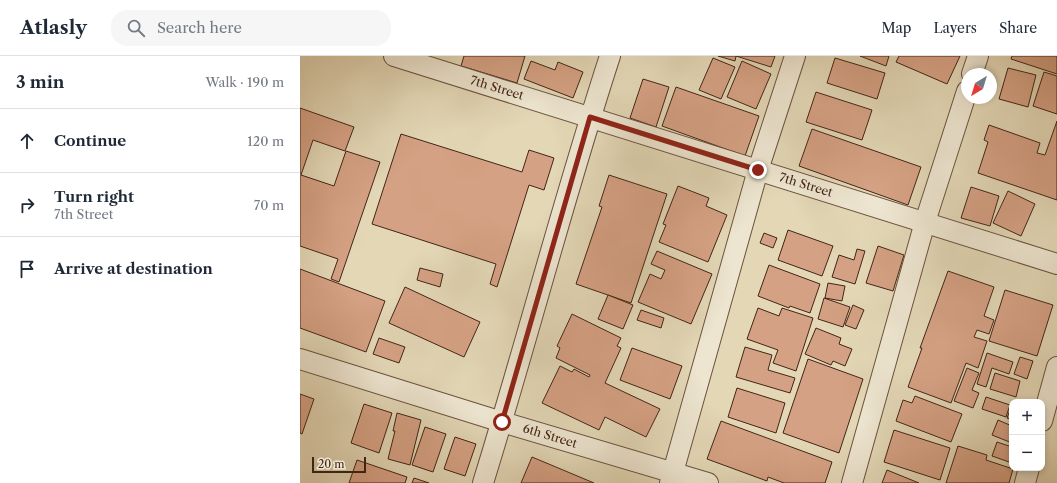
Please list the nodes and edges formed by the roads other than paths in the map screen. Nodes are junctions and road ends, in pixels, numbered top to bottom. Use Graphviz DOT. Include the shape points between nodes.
graph roads {
  1 [pos="394,56"];
  2 [pos="610,56"];
  3 [pos="795,56"];
  4 [pos="978,56"];
  5 [pos="437,62"];
  6 [pos="974,68"];
  7 [pos="963,104"];
  8 [pos="590,117"];
  9 [pos="758,170"];
  10 [pos="925,222"];
  11 [pos="1057,264"];
  12 [pos="300,359"];
  13 [pos="1057,367"];
  14 [pos="1045,410"];
  15 [pos="502,422"];
  16 [pos="1028,471"];
  17 [pos="671,478"];
  18 [pos="483,483"];
  19 [pos="708,483"];
  20 [pos="852,483"];
  21 [pos="1025,483"];
  1 -- 5 [label="street, 7th Street"];
  2 -- 8 [label="street"];
  3 -- 9 [label="street"];
  4 -- 6 [label="street"];
  5 -- 8 [label="street, 7th Street"];
  7 -- 10 [label="street"];
  8 -- 9 [label="street, 7th Street"];
  8 -- 15 [label="street"];
  9 -- 10 [label="street, 7th Street"];
  9 -- 17 [label="street"];
  10 -- 11 [label="street, 7th Street"];
  10 -- 20 [label="street"];
  12 -- 15 [label="street, 6th Street"];
  13 -- 14 [label="street"];
  15 -- 17 [label="street, 6th Street"];
  15 -- 18 [label="street"];
  16 -- 21 [label="street"];
  17 -- 19 [label="street, 6th Street"];
}
